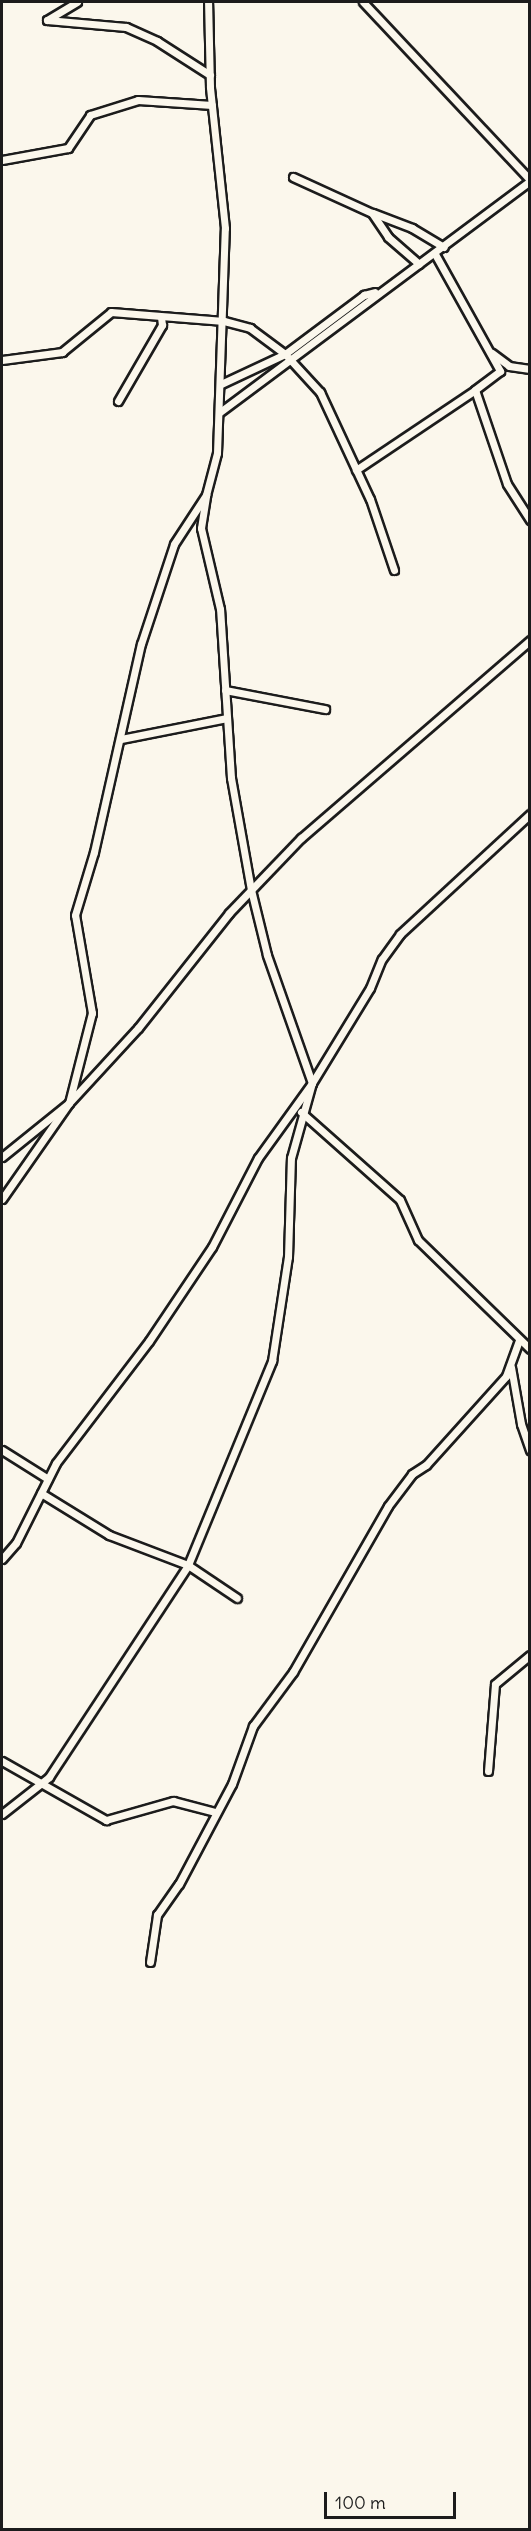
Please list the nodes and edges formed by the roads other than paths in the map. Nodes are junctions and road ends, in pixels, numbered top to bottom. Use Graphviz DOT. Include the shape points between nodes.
graph roads {
  1 [pos="77,2"];
  2 [pos="208,2"];
  3 [pos="363,2"];
  4 [pos="210,75"];
  5 [pos="212,105"];
  6 [pos="2,160"];
  7 [pos="293,177"];
  8 [pos="530,181"];
  9 [pos="372,213"];
  10 [pos="444,247"];
  11 [pos="435,254"];
  12 [pos="420,264"];
  13 [pos="384,289"];
  14 [pos="161,316"];
  15 [pos="224,321"];
  16 [pos="488,350"];
  17 [pos="285,354"];
  18 [pos="2,360"];
  19 [pos="290,362"];
  20 [pos="530,369"];
  21 [pos="221,384"];
  22 [pos="474,390"];
  23 [pos="118,401"];
  24 [pos="220,412"];
  25 [pos="356,470"];
  26 [pos="206,495"];
  27 [pos="530,519"];
  28 [pos="394,570"];
  29 [pos="530,639"];
  30 [pos="225,690"];
  31 [pos="325,709"];
  32 [pos="227,718"];
  33 [pos="121,739"];
  34 [pos="530,814"];
  35 [pos="251,890"];
  36 [pos="312,1083"];
  37 [pos="69,1103"];
  38 [pos="295,1107"];
  39 [pos="303,1114"];
  40 [pos="2,1156"];
  41 [pos="2,1199"];
  42 [pos="519,1340"];
  43 [pos="530,1349"];
  44 [pos="511,1367"];
  45 [pos="2,1450"];
  46 [pos="530,1450"];
  47 [pos="48,1479"];
  48 [pos="41,1493"];
  49 [pos="2,1559"];
  50 [pos="188,1565"];
  51 [pos="237,1598"];
  52 [pos="530,1655"];
  53 [pos="2,1761"];
  54 [pos="488,1770"];
  55 [pos="42,1782"];
  56 [pos="215,1812"];
  57 [pos="2,1814"];
  58 [pos="150,1962"];
  1 -- 4 [label="street" via="47,20 126,27 157,41"];
  2 -- 4 [label="street"];
  3 -- 8 [label="street"];
  4 -- 5 [label="street"];
  5 -- 6 [label="street" via="138,100 90,116 68,148"];
  5 -- 15 [label="street" via="225,228"];
  7 -- 9 [label="street"];
  8 -- 10 [label="street"];
  9 -- 10 [label="street" via="412,228"];
  9 -- 12 [label="street" via="388,237"];
  10 -- 11 [label="street"];
  11 -- 12 [label="street"];
  11 -- 16 [label="street"];
  12 -- 13 [label="street"];
  13 -- 17 [label="street" via="364,296"];
  13 -- 19 [label="street"];
  14 -- 15 [label="street"];
  14 -- 18 [label="street" via="111,312 62,352"];
  14 -- 23 [label="street" via="162,325"];
  15 -- 17 [label="street" via="250,328"];
  15 -- 21 [label="street"];
  16 -- 20 [label="street" via="508,366"];
  16 -- 22 [label="street" via="500,371"];
  17 -- 19 [label="street"];
  17 -- 21 [label="street"];
  19 -- 24 [label="street"];
  19 -- 25 [label="street" via="320,392"];
  21 -- 24 [label="street"];
  22 -- 25 [label="street"];
  22 -- 27 [label="street" via="507,484"];
  24 -- 26 [label="street" via="217,453"];
  25 -- 28 [label="street"];
  26 -- 30 [label="street" via="201,528 220,609"];
  26 -- 33 [label="street" via="169,558 141,644"];
  29 -- 35 [label="street" via="361,783"];
  30 -- 31 [label="street"];
  30 -- 32 [label="street"];
  32 -- 33 [label="street"];
  32 -- 35 [label="street" via="231,777"];
  33 -- 37 [label="street" via="75,915 92,1013"];
  34 -- 36 [label="street" via="400,934"];
  35 -- 36 [label="street" via="267,955"];
  35 -- 37 [label="street" via="138,1028"];
  36 -- 38 [label="street"];
  36 -- 39 [label="street"];
  37 -- 40 [label="street"];
  37 -- 41 [label="street"];
  38 -- 39 [label="street"];
  38 -- 47 [label="street" via="258,1158 212,1247"];
  39 -- 42 [label="street" via="400,1200 418,1240"];
  39 -- 50 [label="street" via="291,1158 288,1257 272,1361"];
  42 -- 43 [label="street"];
  42 -- 44 [label="street"];
  44 -- 46 [label="street"];
  44 -- 56 [label="street" via="426,1465 412,1474 388,1506 293,1672 253,1726 232,1784"];
  45 -- 47 [label="street"];
  47 -- 48 [label="street"];
  48 -- 49 [label="street" via="16,1543"];
  48 -- 50 [label="street" via="109,1535"];
  50 -- 51 [label="street"];
  50 -- 55 [label="street" via="85,1724"];
  52 -- 54 [label="street" via="495,1684"];
  53 -- 55 [label="street"];
  55 -- 56 [label="street" via="106,1820 173,1801"];
  55 -- 57 [label="street"];
  56 -- 58 [label="street" via="179,1884 157,1915"];
}
